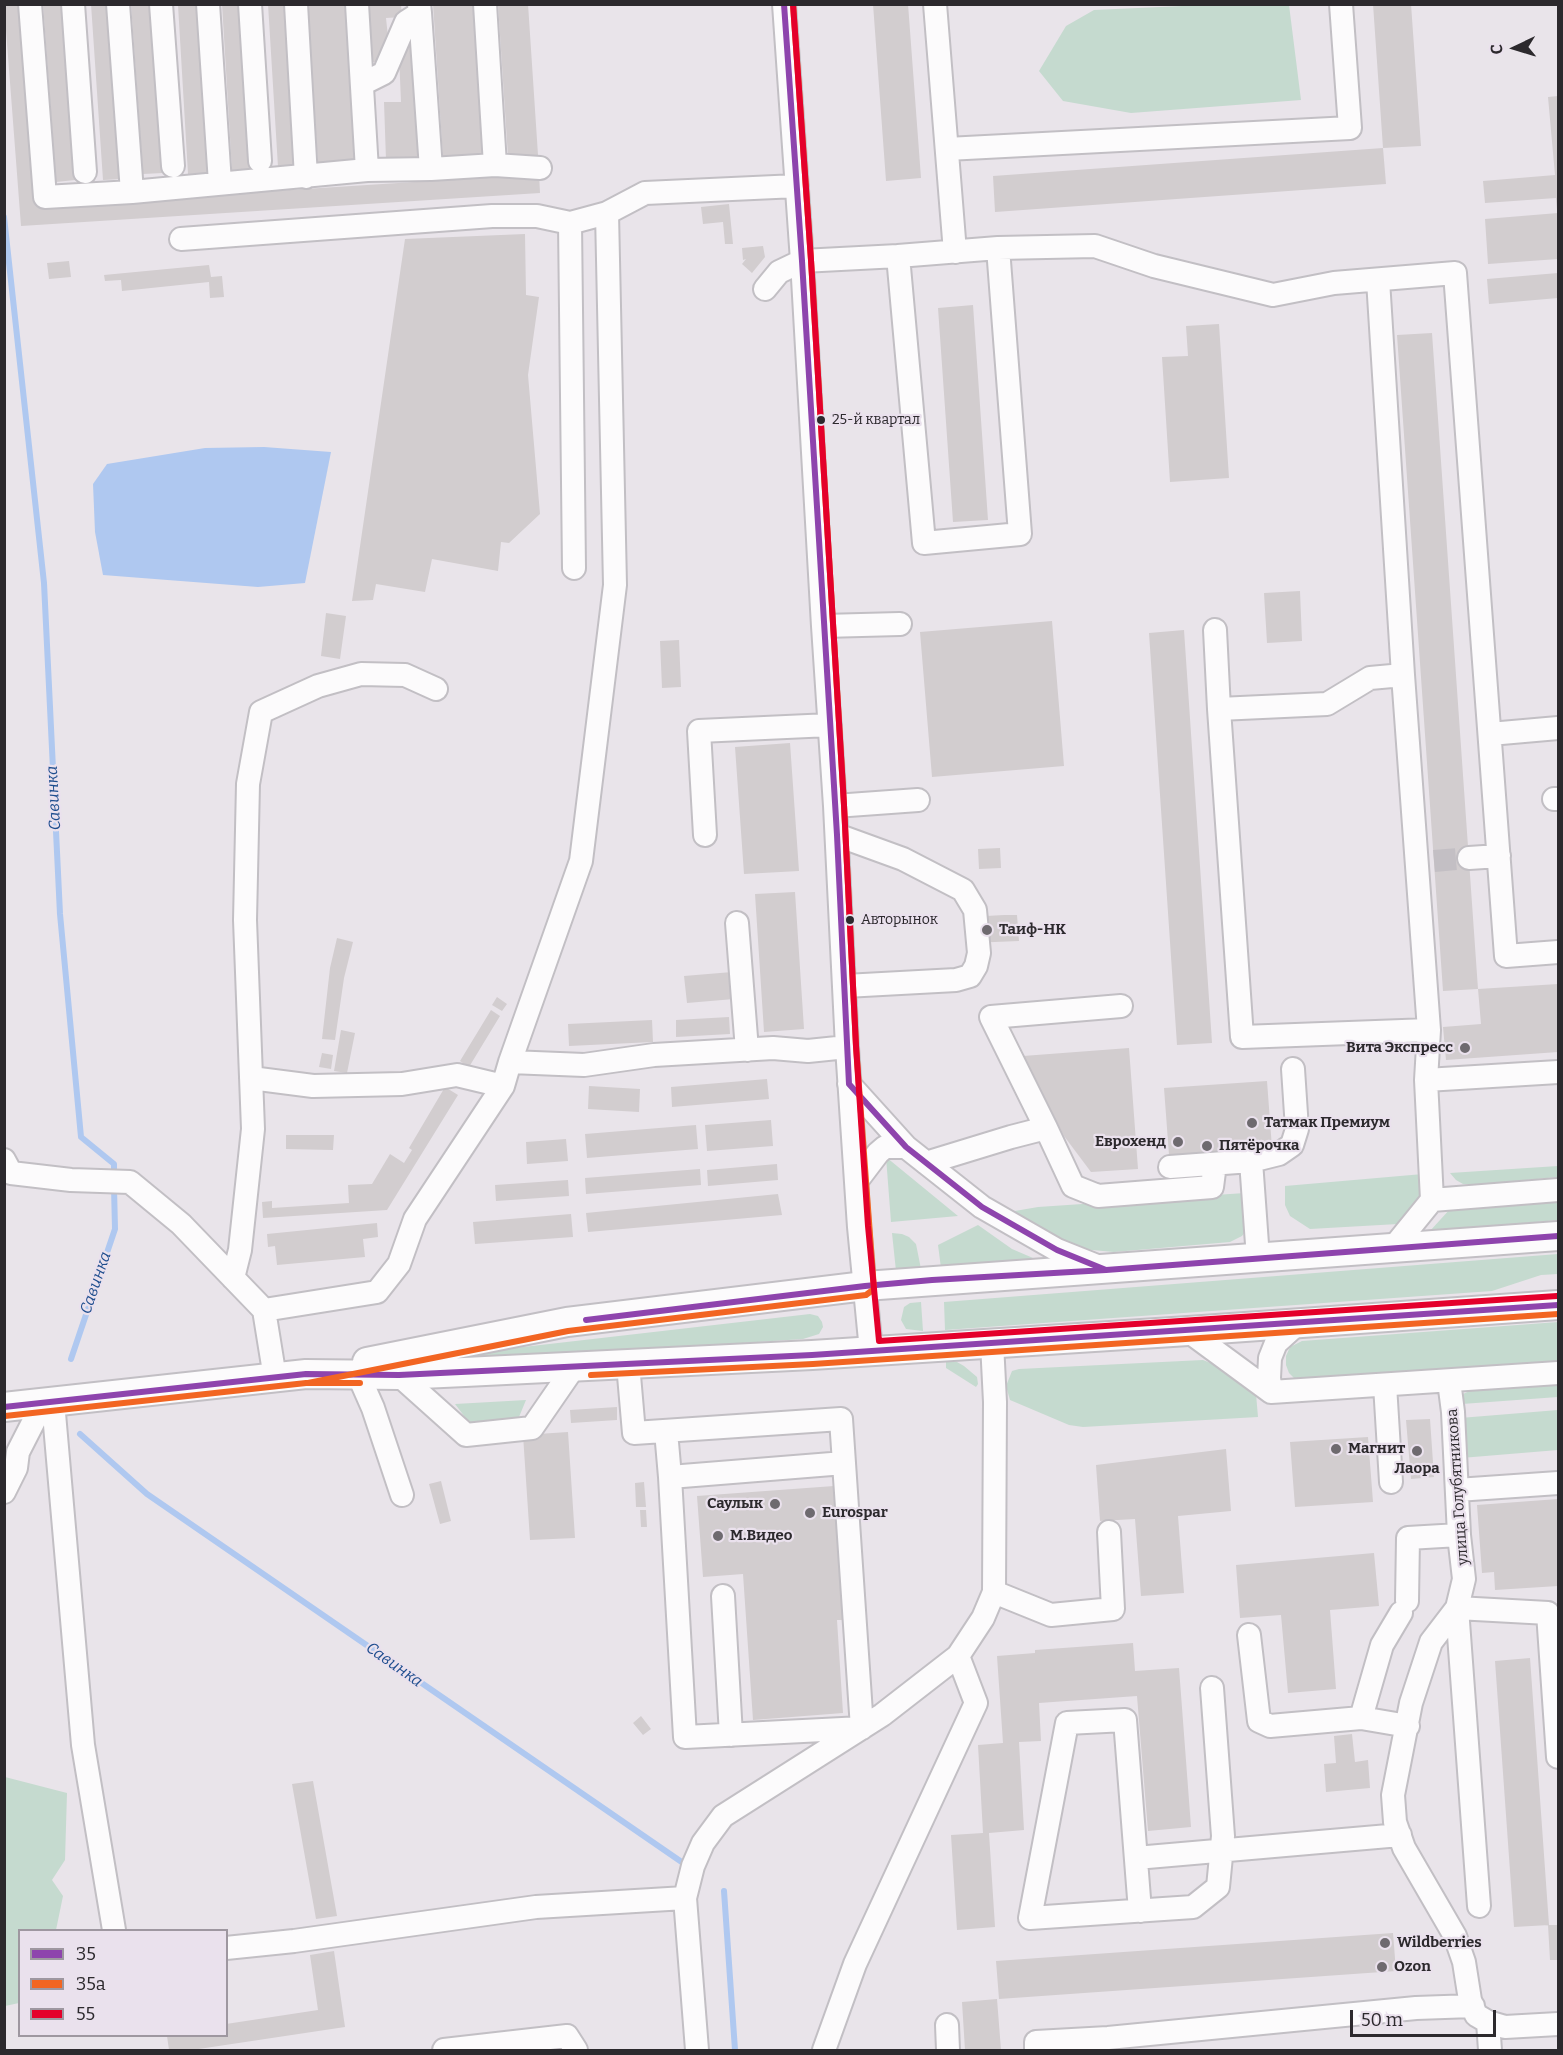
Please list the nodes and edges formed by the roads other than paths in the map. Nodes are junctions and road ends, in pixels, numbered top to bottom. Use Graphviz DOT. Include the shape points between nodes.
graph roads {
  1 [pos="30,4"];
  2 [pos="73,4"];
  3 [pos="118,4"];
  4 [pos="161,4"];
  5 [pos="208,4"];
  6 [pos="250,4"];
  7 [pos="296,4"];
  8 [pos="357,4"];
  9 [pos="485,4"];
  10 [pos="784,4"];
  11 [pos="935,4"];
  12 [pos="1341,4"];
  13 [pos="419,9"];
  14 [pos="362,84"];
  15 [pos="947,149"];
  16 [pos="260,161"];
  17 [pos="495,165"];
  18 [pos="173,166"];
  19 [pos="540,168"];
  20 [pos="431,169"];
  21 [pos="367,170"];
  22 [pos="86,172"];
  23 [pos="306,177"];
  24 [pos="220,183"];
  25 [pos="797,186"];
  26 [pos="132,192"];
  27 [pos="608,213"];
  28 [pos="570,223"];
  29 [pos="181,239"];
  30 [pos="998,248"];
  31 [pos="955,252"];
  32 [pos="898,256"];
  33 [pos="802,261"];
  34 [pos="1378,280"];
  35 [pos="765,289"];
  36 [pos="574,568"];
  37 [pos="900,624"];
  38 [pos="823,626"];
  39 [pos="1215,630"];
  40 [pos="1403,675"];
  41 [pos="436,689"];
  42 [pos="1219,709"];
  43 [pos="830,725"];
  44 [pos="1558,728"];
  45 [pos="1490,734"];
  46 [pos="918,800"];
  47 [pos="835,806"];
  48 [pos="705,835"];
  49 [pos="837,835"];
  50 [pos="1499,856"];
  51 [pos="1469,858"];
  52 [pos="737,923"];
  53 [pos="1558,952"];
  54 [pos="844,986"];
  55 [pos="1121,1006"];
  56 [pos="1429,1030"];
  57 [pos="846,1047"];
  58 [pos="747,1050"];
  59 [pos="510,1062"];
  60 [pos="1293,1069"];
  61 [pos="1558,1072"];
  62 [pos="251,1078"];
  63 [pos="1426,1080"];
  64 [pos="849,1083"];
  65 [pos="503,1086"];
  66 [pos="1046,1128"];
  67 [pos="906,1147"];
  68 [pos="1251,1161"];
  69 [pos="926,1163"];
  70 [pos="1215,1164"];
  71 [pos="1170,1167"];
  72 [pos="7,1169"];
  73 [pos="856,1182"];
  74 [pos="1558,1190"];
  75 [pos="1432,1200"];
  76 [pos="1558,1236"];
  77 [pos="1393,1248"];
  78 [pos="1258,1258"];
  79 [pos="1106,1269"];
  80 [pos="233,1278"];
  81 [pos="865,1286"];
  82 [pos="1558,1305"];
  83 [pos="264,1310"];
  84 [pos="1297,1323"];
  85 [pos="1188,1331"];
  86 [pos="992,1343"];
  87 [pos="871,1351"];
  88 [pos="628,1364"];
  89 [pos="574,1367"];
  90 [pos="1558,1373"];
  91 [pos="306,1374"];
  92 [pos="358,1374"];
  93 [pos="399,1375"];
  94 [pos="274,1378"];
  95 [pos="1449,1381"];
  96 [pos="1385,1386"];
  97 [pos="1271,1392"];
  98 [pos="48,1403"];
  99 [pos="4,1407"];
  100 [pos="666,1431"];
  101 [pos="11,1447"];
  102 [pos="844,1463"];
  103 [pos="670,1478"];
  104 [pos="1391,1482"];
  105 [pos="1558,1483"];
  106 [pos="1457,1490"];
  107 [pos="4,1492"];
  108 [pos="402,1495"];
  109 [pos="1109,1532"];
  110 [pos="1460,1535"];
  111 [pos="994,1592"];
  112 [pos="723,1596"];
  113 [pos="1457,1608"];
  114 [pos="1553,1613"];
  115 [pos="1250,1635"];
  116 [pos="958,1656"];
  117 [pos="1212,1688"];
  118 [pos="1361,1718"];
  119 [pos="1408,1726"];
  120 [pos="862,1728"];
  121 [pos="731,1735"];
  122 [pos="1558,1757"];
  123 [pos="1400,1835"];
  124 [pos="1221,1851"];
  125 [pos="1136,1858"];
  126 [pos="686,1898"];
  127 [pos="1479,1906"];
  128 [pos="1140,1911"];
  129 [pos="114,1929"];
  130 [pos="228,1948"];
  131 [pos="1480,2014"];
  132 [pos="1558,2024"];
  133 [pos="946,2025"];
  134 [pos="444,2050"];
  135 [pos="576,2050"];
  136 [pos="697,2050"];
  137 [pos="824,2050"];
  138 [pos="948,2050"];
  139 [pos="1036,2050"];
  140 [pos="1490,2050"];
  1 -- 26 [label="street" via="45,197"];
  2 -- 22 [label="street"];
  3 -- 26 [label="street"];
  4 -- 18 [label="street"];
  5 -- 24 [label="street"];
  6 -- 16 [label="street"];
  7 -- 23 [label="street"];
  8 -- 14 [label="street"];
  9 -- 17 [label="street"];
  10 -- 25 [label="street"];
  11 -- 15 [label="street"];
  12 -- 15 [label="street" via="1350,128"];
  13 -- 14 [label="street" via="406,22 384,73"];
  13 -- 20 [label="street"];
  14 -- 21 [label="street"];
  15 -- 31 [label="street"];
  17 -- 19 [label="street"];
  17 -- 20 [label="street"];
  20 -- 21 [label="street"];
  21 -- 23 [label="street"];
  23 -- 24 [label="street"];
  24 -- 26 [label="street"];
  25 -- 27 [label="street" via="645,193"];
  25 -- 33 [label="street"];
  27 -- 28 [label="street"];
  27 -- 59 [label="street" via="615,585 581,861"];
  28 -- 29 [label="street" via="537,216 492,216"];
  28 -- 36 [label="street"];
  30 -- 31 [label="street"];
  30 -- 32 [label="street" via="1020,534 924,543"];
  30 -- 34 [label="street" via="1095,246 1154,266 1273,295 1334,283"];
  31 -- 32 [label="street"];
  32 -- 33 [label="street"];
  33 -- 35 [label="street" via="779,272"];
  33 -- 38 [label="street"];
  34 -- 40 [label="street"];
  34 -- 45 [label="street" via="1455,273"];
  37 -- 38 [label="street"];
  38 -- 43 [label="street"];
  39 -- 42 [label="street"];
  40 -- 42 [label="street" via="1370,678 1327,704"];
  40 -- 56 [label="street" via="1425,862"];
  41 -- 62 [label="street" via="405,675 361,674 318,687 261,712 248,784 245,920"];
  42 -- 56 [label="street" via="1242,1037"];
  43 -- 47 [label="street"];
  43 -- 48 [label="street" via="699,732"];
  44 -- 45 [label="street"];
  45 -- 50 [label="street"];
  46 -- 47 [label="street"];
  47 -- 49 [label="street"];
  49 -- 54 [label="street"];
  49 -- 54 [label="street" via="903,859 963,890 975,910 979,953 970,976 956,980"];
  50 -- 51 [label="street"];
  50 -- 53 [label="street" via="1506,956"];
  52 -- 58 [label="street"];
  54 -- 57 [label="street"];
  55 -- 66 [label="street" via="991,1017"];
  56 -- 63 [label="street"];
  57 -- 58 [label="street"];
  57 -- 64 [label="street"];
  58 -- 59 [label="street" via="654,1055 584,1065"];
  59 -- 65 [label="street"];
  60 -- 68 [label="street" via="1297,1129 1292,1144 1280,1154"];
  61 -- 63 [label="street"];
  62 -- 65 [label="street" via="324,1086 402,1084 457,1075"];
  62 -- 80 [label="street" via="253,1129 240,1250"];
  63 -- 75 [label="street"];
  64 -- 67 [label="street"];
  64 -- 73 [label="street"];
  65 -- 83 [label="street" via="415,1219 399,1264 377,1292"];
  66 -- 69 [label="street"];
  66 -- 70 [label="street" via="1073,1186 1098,1196 1212,1187"];
  67 -- 69 [label="street"];
  67 -- 73 [label="street" via="885,1147"];
  68 -- 70 [label="street"];
  68 -- 78 [label="street"];
  69 -- 79 [label="street" via="982,1207 1019,1229 1057,1250"];
  70 -- 71 [label="street"];
  72 -- 80 [label="street" via="71,1180 130,1182 181,1224"];
  73 -- 81 [label="street"];
  74 -- 75 [label="street"];
  75 -- 77 [label="street"];
  76 -- 77 [label="main road"];
  77 -- 78 [label="main road"];
  78 -- 79 [label="main road"];
  79 -- 81 [label="main road"];
  80 -- 83 [label="street"];
  81 -- 87 [label="street"];
  81 -- 91 [label="main road" via="567,1322"];
  82 -- 84 [label="main road"];
  83 -- 94 [label="street"];
  84 -- 85 [label="main road"];
  84 -- 97 [label="street" via="1276,1343 1270,1358"];
  85 -- 86 [label="main road"];
  85 -- 97 [label="street"];
  86 -- 87 [label="main road"];
  86 -- 111 [label="street"];
  87 -- 88 [label="main road"];
  88 -- 89 [label="main road"];
  88 -- 100 [label="street" via="634,1433"];
  89 -- 93 [label="main road"];
  89 -- 93 [label="street" via="532,1428 466,1435"];
  90 -- 95 [label="street"];
  91 -- 92 [label="main road"];
  91 -- 94 [label="main road"];
  92 -- 93 [label="main road"];
  92 -- 108 [label="street"];
  94 -- 98 [label="main road"];
  95 -- 96 [label="street"];
  95 -- 106 [label="street, улица Голубятникова"];
  96 -- 97 [label="street"];
  96 -- 104 [label="street"];
  98 -- 99 [label="main road"];
  98 -- 101 [label="street"];
  98 -- 129 [label="street" via="83,1744"];
  100 -- 102 [label="street" via="841,1419"];
  100 -- 103 [label="street"];
  101 -- 107 [label="street" via="16,1468"];
  102 -- 103 [label="street"];
  102 -- 120 [label="street"];
  103 -- 121 [label="street" via="685,1737"];
  105 -- 106 [label="street"];
  106 -- 110 [label="street, улица Голубятникова"];
  109 -- 111 [label="street" via="1113,1609 1051,1615"];
  110 -- 113 [label="street, улица Голубятникова" via="1464,1579"];
  110 -- 118 [label="street" via="1408,1538 1404,1607 1382,1646"];
  111 -- 116 [label="street" via="983,1618"];
  112 -- 121 [label="street"];
  113 -- 114 [label="street"];
  113 -- 119 [label="street, улица Голубятникова" via="1431,1642"];
  113 -- 127 [label="street"];
  114 -- 122 [label="street"];
  115 -- 118 [label="street" via="1259,1721 1270,1726"];
  116 -- 120 [label="street"];
  116 -- 137 [label="street" via="976,1703 855,1964"];
  117 -- 124 [label="street"];
  118 -- 119 [label="street"];
  119 -- 123 [label="street, улица Голубятникова" via="1394,1795 1395,1822"];
  120 -- 121 [label="street"];
  120 -- 126 [label="street" via="723,1816 703,1843"];
  123 -- 124 [label="street"];
  123 -- 131 [label="street, улица Голубятникова" via="1455,1936"];
  124 -- 125 [label="street"];
  124 -- 128 [label="street" via="1218,1887 1193,1907"];
  125 -- 128 [label="street"];
  125 -- 128 [label="street" via="1125,1720 1067,1723 1030,1918"];
  126 -- 130 [label="street" via="536,1907"];
  126 -- 136 [label="street"];
  131 -- 132 [label="street" via="1505,2027"];
  131 -- 139 [label="street" via="1416,2008 1036,2042"];
  131 -- 140 [label="street, улица Голубятникова"];
  133 -- 138 [label="street"];
  134 -- 135 [label="street" via="567,2036"];
}
